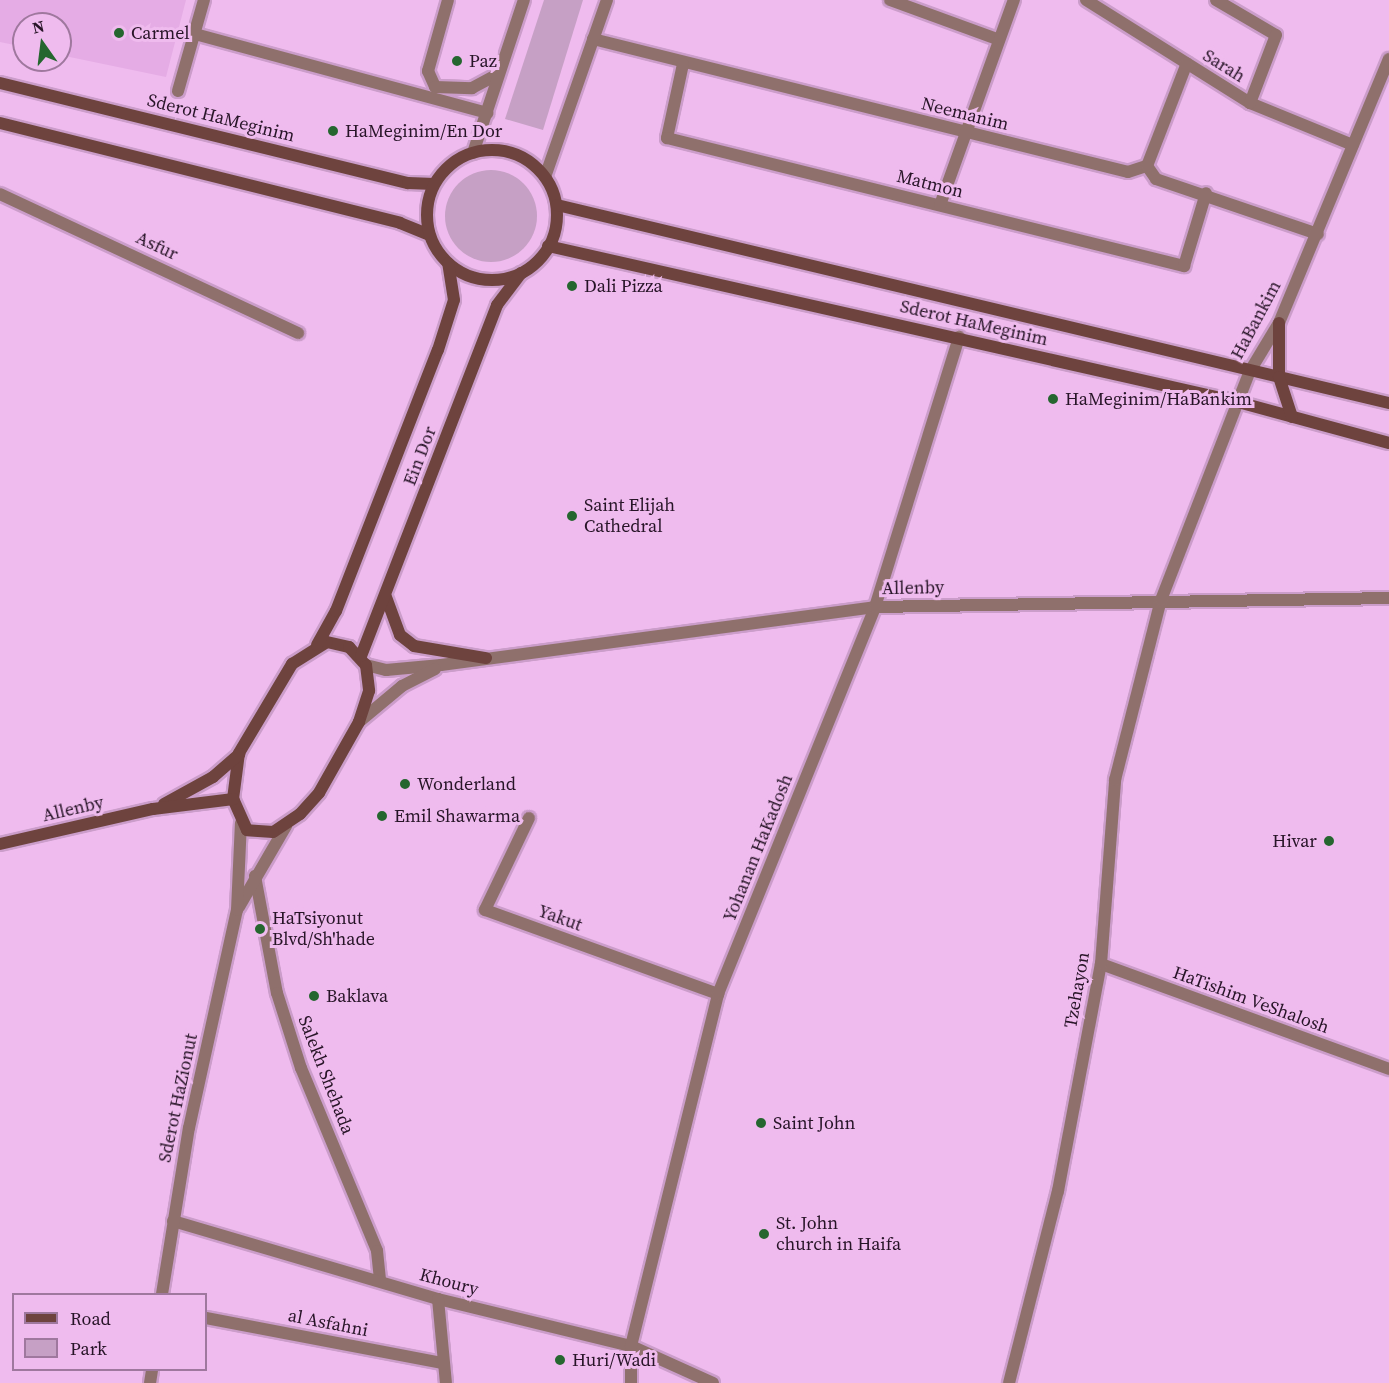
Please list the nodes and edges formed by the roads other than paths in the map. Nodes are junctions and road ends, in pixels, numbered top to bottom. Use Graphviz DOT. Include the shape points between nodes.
graph roads {
  1 [pos="204,0"];
  2 [pos="448,0"];
  3 [pos="524,0"];
  4 [pos="607,0"];
  5 [pos="890,0"];
  6 [pos="1014,0"];
  7 [pos="1086,0"];
  8 [pos="1216,0"];
  9 [pos="1105,5"];
  10 [pos="195,34"];
  11 [pos="593,39"];
  12 [pos="996,39"];
  13 [pos="1389,59"];
  14 [pos="1187,63"];
  15 [pos="683,64"];
  16 [pos="498,74"];
  17 [pos="0,83"];
  18 [pos="178,92"];
  19 [pos="1250,102"];
  20 [pos="488,113"];
  21 [pos="0,123"];
  22 [pos="964,132"];
  23 [pos="1353,145"];
  24 [pos="473,153"];
  25 [pos="1147,166"];
  26 [pos="544,177"];
  27 [pos="434,184"];
  28 [pos="0,194"];
  29 [pos="1206,194"];
  30 [pos="557,205"];
  31 [pos="940,205"];
  32 [pos="1318,234"];
  33 [pos="429,235"];
  34 [pos="548,246"];
  35 [pos="448,263"];
  36 [pos="521,273"];
  37 [pos="1279,323"];
  38 [pos="298,333"];
  39 [pos="959,338"];
  40 [pos="1250,370"];
  41 [pos="1279,377"];
  42 [pos="1238,402"];
  43 [pos="1389,403"];
  44 [pos="1292,417"];
  45 [pos="1389,443"];
  46 [pos="386,597"];
  47 [pos="1389,598"];
  48 [pos="1161,600"];
  49 [pos="875,607"];
  50 [pos="317,645"];
  51 [pos="486,658"];
  52 [pos="364,660"];
  53 [pos="441,665"];
  54 [pos="359,722"];
  55 [pos="239,753"];
  56 [pos="233,799"];
  57 [pos="153,809"];
  58 [pos="529,818"];
  59 [pos="241,824"];
  60 [pos="286,826"];
  61 [pos="0,844"];
  62 [pos="255,876"];
  63 [pos="237,910"];
  64 [pos="1101,964"];
  65 [pos="718,994"];
  66 [pos="1389,1069"];
  67 [pos="173,1221"];
  68 [pos="380,1281"];
  69 [pos="162,1293"];
  70 [pos="438,1299"];
  71 [pos="207,1318"];
  72 [pos="631,1346"];
  73 [pos="443,1363"];
  74 [pos="446,1383"];
  75 [pos="632,1383"];
  76 [pos="713,1383"];
  77 [pos="1009,1383"];
  1 -- 10 [label="street"];
  2 -- 16 [label="street" via="430,80 449,90 472,88"];
  3 -- 16 [label="street"];
  4 -- 11 [label="street"];
  5 -- 12 [label="street"];
  6 -- 12 [label="street"];
  7 -- 9 [label="street, Sarah"];
  8 -- 19 [label="street" via="1276,35"];
  9 -- 14 [label="street, Sarah"];
  10 -- 18 [label="street"];
  10 -- 20 [label="street"];
  11 -- 15 [label="street, Neemanim"];
  11 -- 26 [label="street"];
  12 -- 22 [label="street"];
  13 -- 23 [label="street, HaBankim"];
  14 -- 19 [label="street, Sarah"];
  14 -- 25 [label="street"];
  15 -- 22 [label="street, Neemanim"];
  15 -- 31 [label="street, Matmon" via="668,138"];
  16 -- 20 [label="street"];
  17 -- 27 [label="street, Sderot HaMeginim" via="408,183"];
  19 -- 23 [label="street, Sarah"];
  20 -- 24 [label="street"];
  21 -- 33 [label="street" via="400,223"];
  22 -- 25 [label="street, Neemanim" via="1128,172"];
  22 -- 31 [label="street"];
  23 -- 32 [label="street, HaBankim"];
  24 -- 26 [label="street" via="512,153"];
  24 -- 27 [label="street" via="444,170"];
  25 -- 29 [label="street" via="1156,179"];
  26 -- 30 [label="street"];
  27 -- 33 [label="street" via="428,200"];
  28 -- 38 [label="street, Asfur"];
  29 -- 31 [label="street, Matmon" via="1184,266"];
  29 -- 32 [label="street"];
  30 -- 34 [label="street"];
  30 -- 40 [label="street, Sderot HaMeginim"];
  32 -- 37 [label="street, HaBankim"];
  33 -- 35 [label="street"];
  34 -- 36 [label="street"];
  34 -- 39 [label="street, Sderot HaMeginim"];
  35 -- 36 [label="street" via="483,279"];
  35 -- 50 [label="street, Ein Dor" via="453,300 438,350 336,611"];
  36 -- 46 [label="street, Ein Dor" via="496,305"];
  37 -- 40 [label="street, HaBankim"];
  37 -- 41 [label="street"];
  39 -- 42 [label="street, Sderot HaMeginim"];
  39 -- 49 [label="street, Yohanan HaKadosh"];
  40 -- 41 [label="street, Sderot HaMeginim"];
  40 -- 42 [label="street, HaBankim"];
  41 -- 43 [label="street, Sderot HaMeginim"];
  41 -- 44 [label="street"];
  42 -- 44 [label="street, Sderot HaMeginim"];
  42 -- 48 [label="street, HaBankim"];
  44 -- 45 [label="street, Sderot HaMeginim"];
  46 -- 51 [label="street" via="400,635 414,646"];
  46 -- 52 [label="street, Ein Dor"];
  47 -- 48 [label="street, Allenby"];
  48 -- 49 [label="street, Allenby"];
  48 -- 64 [label="street, Tzehayon" via="1115,780"];
  49 -- 51 [label="street, Allenby"];
  49 -- 65 [label="street, Yohanan HaKadosh"];
  50 -- 52 [label="street" via="338,643"];
  50 -- 55 [label="street, Ein Dor" via="282,677"];
  51 -- 53 [label="street, Allenby"];
  52 -- 53 [label="street, Allenby" via="386,670"];
  52 -- 54 [label="street" via="369,691"];
  53 -- 54 [label="street, Allenby" via="402,686"];
  54 -- 60 [label="street" via="319,793"];
  55 -- 56 [label="street"];
  55 -- 57 [label="street, Allenby" via="200,786"];
  56 -- 57 [label="street, Allenby"];
  56 -- 59 [label="street"];
  57 -- 61 [label="street, Allenby"];
  58 -- 65 [label="street, Yakut" via="485,910"];
  59 -- 60 [label="street" via="258,833"];
  59 -- 63 [label="street, Sderot HaZionut"];
  60 -- 62 [label="street, Sderot HaZionut"];
  62 -- 63 [label="street, Sderot HaZionut"];
  62 -- 68 [label="street, Salekh Shehada" via="277,993 301,1068 377,1251"];
  63 -- 67 [label="street, Sderot HaZionut"];
  64 -- 66 [label="street, HaTishim VeShalosh"];
  64 -- 77 [label="street, Tzehayon" via="1058,1191"];
  65 -- 72 [label="street, Yohanan HaKadosh"];
  67 -- 68 [label="street, Khoury"];
  67 -- 69 [label="street, Sderot HaZionut"];
  68 -- 70 [label="street, Khoury"];
  70 -- 72 [label="street, Khoury"];
  70 -- 73 [label="street"];
  71 -- 73 [label="street, al Asfahni"];
  72 -- 75 [label="street, Yohanan HaKadosh"];
  72 -- 76 [label="street, Khoury"];
  73 -- 74 [label="street"];
}
